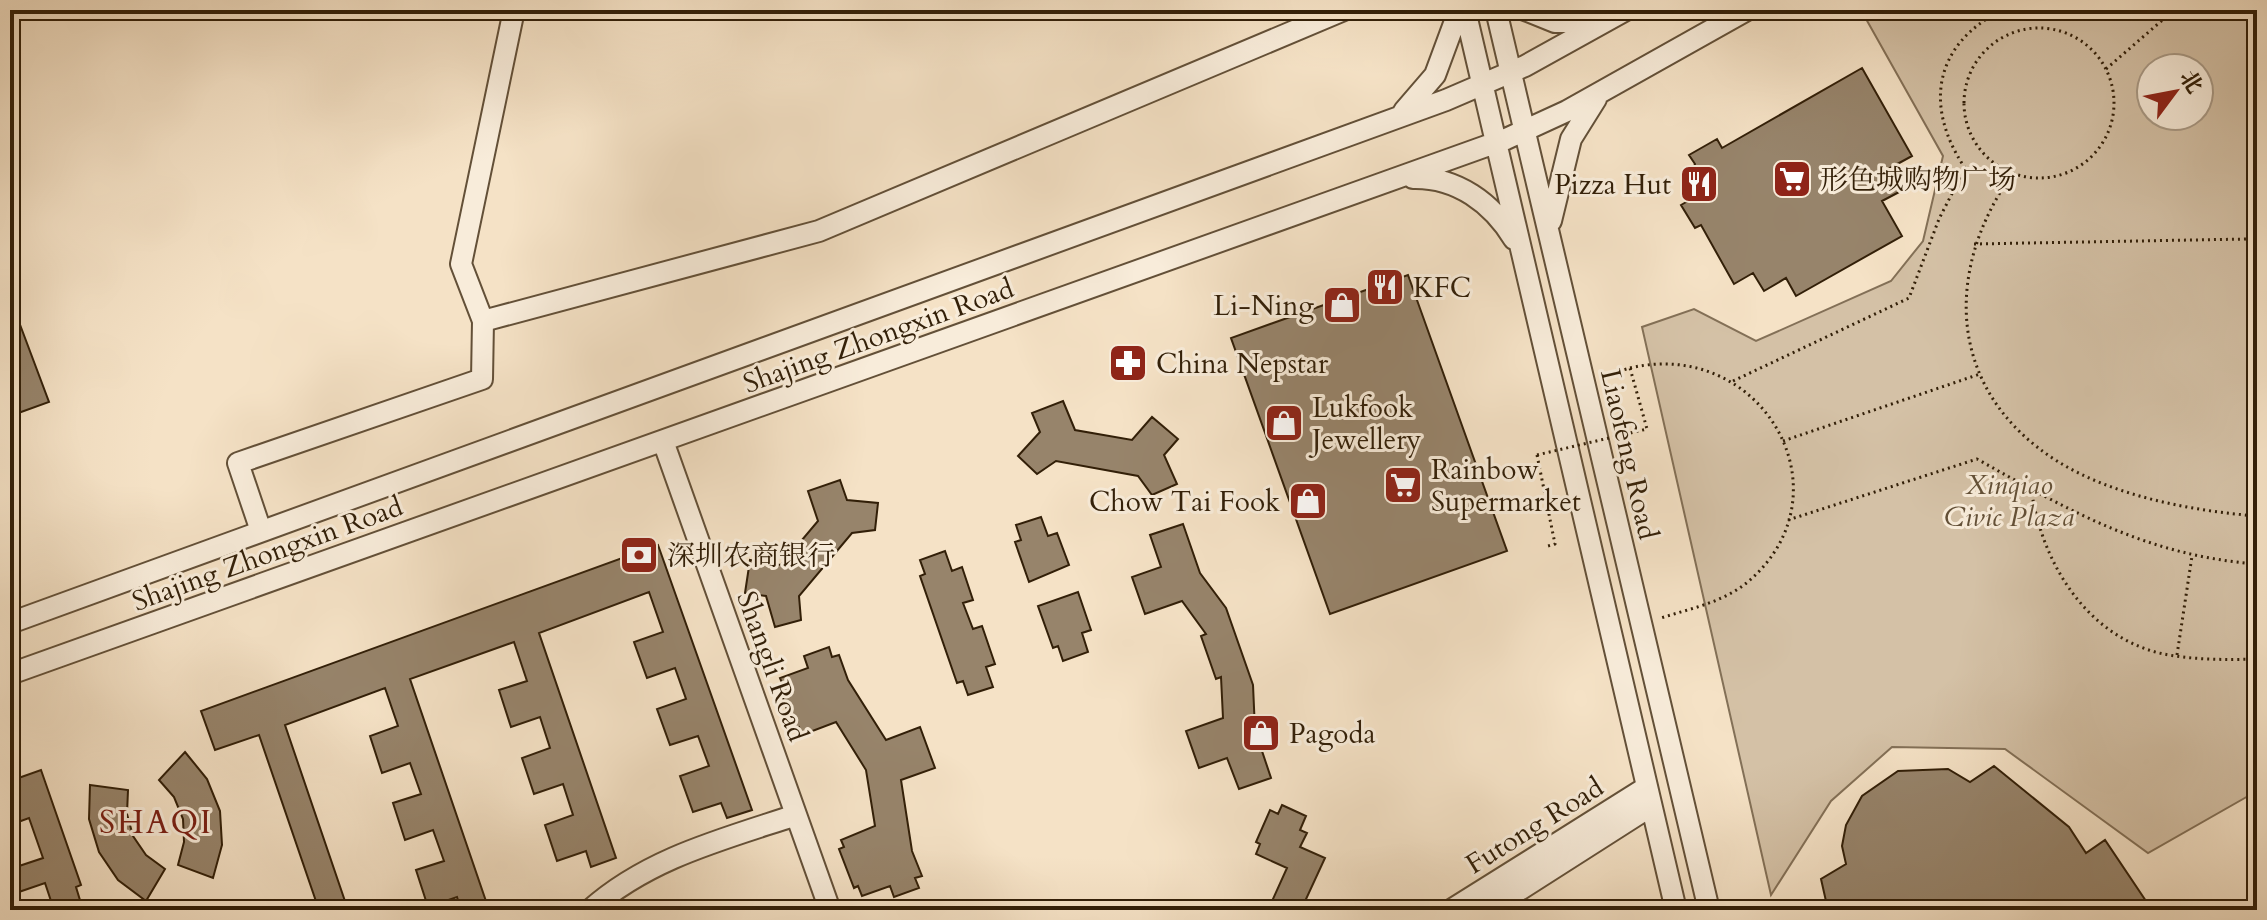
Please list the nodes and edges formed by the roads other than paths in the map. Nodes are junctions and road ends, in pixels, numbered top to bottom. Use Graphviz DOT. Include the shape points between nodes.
graph roads {
  1 [pos="514,10"];
  2 [pos="1344,10"];
  3 [pos="1496,10"];
  4 [pos="1525,10"];
  5 [pos="1747,10"];
  6 [pos="1467,11"];
  7 [pos="1617,15"];
  8 [pos="1511,72"];
  9 [pos="1482,85"];
  10 [pos="1607,89"];
  11 [pos="1396,118"];
  12 [pos="1525,132"];
  13 [pos="1496,143"];
  14 [pos="1397,179"];
  15 [pos="1552,245"];
  16 [pos="1523,257"];
  17 [pos="483,321"];
  18 [pos="663,441"];
  19 [pos="261,531"];
  20 [pos="10,623"];
  21 [pos="10,674"];
  22 [pos="1649,796"];
  23 [pos="796,815"];
  24 [pos="590,910"];
  25 [pos="830,910"];
  26 [pos="1451,910"];
  27 [pos="1488,910"];
  28 [pos="1676,910"];
  29 [pos="1709,910"];
  1 -- 17 [label="street" via="461,264"];
  2 -- 17 [label="street" via="819,231"];
  3 -- 8 [label="street, Liaofeng Road"];
  4 -- 7 [label="street" via="1570,25"];
  5 -- 10 [label="street, Shajing Zhongxin Road"];
  6 -- 9 [label="street"];
  6 -- 11 [label="street" via="1448,34 1435,75"];
  7 -- 8 [label="street, Shajing Zhongxin Road"];
  8 -- 9 [label="street, Shajing Zhongxin Road"];
  8 -- 12 [label="street, Liaofeng Road"];
  9 -- 11 [label="street, Shajing Zhongxin Road"];
  9 -- 13 [label="street"];
  10 -- 12 [label="street, Shajing Zhongxin Road"];
  10 -- 15 [label="street" via="1571,139 1555,197"];
  11 -- 19 [label="street, Shajing Zhongxin Road"];
  12 -- 13 [label="street, Shajing Zhongxin Road"];
  12 -- 15 [label="street, Liaofeng Road"];
  13 -- 14 [label="street, Shajing Zhongxin Road"];
  13 -- 16 [label="street"];
  14 -- 16 [label="street" via="1432,178 1480,199 1503,222"];
  14 -- 18 [label="street, Shajing Zhongxin Road"];
  15 -- 29 [label="street, Liaofeng Road"];
  16 -- 22 [label="street"];
  17 -- 19 [label="street" via="482,379 238,463"];
  18 -- 21 [label="street, Shajing Zhongxin Road"];
  18 -- 23 [label="street, Shangli Road"];
  19 -- 20 [label="street, Shajing Zhongxin Road"];
  22 -- 26 [label="street, Futong Road"];
  22 -- 27 [label="street, Futong Road"];
  22 -- 28 [label="street"];
  23 -- 24 [label="street" via="669,859"];
  23 -- 25 [label="street, Shangli Road"];
}
